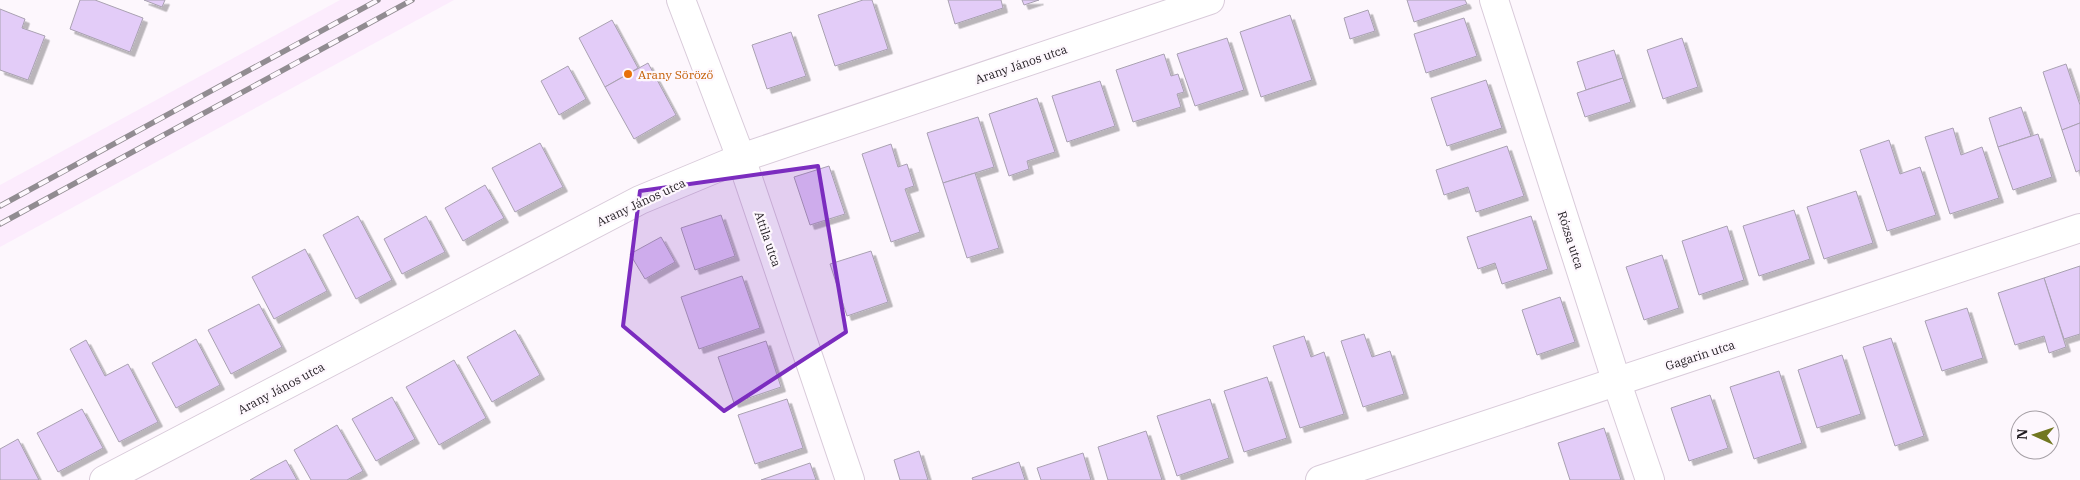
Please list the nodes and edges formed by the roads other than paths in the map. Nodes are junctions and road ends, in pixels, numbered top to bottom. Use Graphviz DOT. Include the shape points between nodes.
graph roads {
  1 [pos="681,0"];
  2 [pos="1210,0"];
  3 [pos="1494,0"];
  4 [pos="741,158"];
  5 [pos="2080,228"];
  6 [pos="1617,383"];
  7 [pos="104,480"];
  8 [pos="850,480"];
  9 [pos="1320,480"];
  10 [pos="1650,480"];
  1 -- 4 [label="street, Attila utca"];
  2 -- 4 [label="street, Arany János utca"];
  3 -- 6 [label="street, Rózsa utca"];
  4 -- 7 [label="street, Arany János utca" via="640,200"];
  4 -- 8 [label="street, Attila utca"];
  5 -- 6 [label="street, Gagarin utca"];
  6 -- 9 [label="street, Gagarin utca"];
  6 -- 10 [label="street, Rózsa utca"];
}
